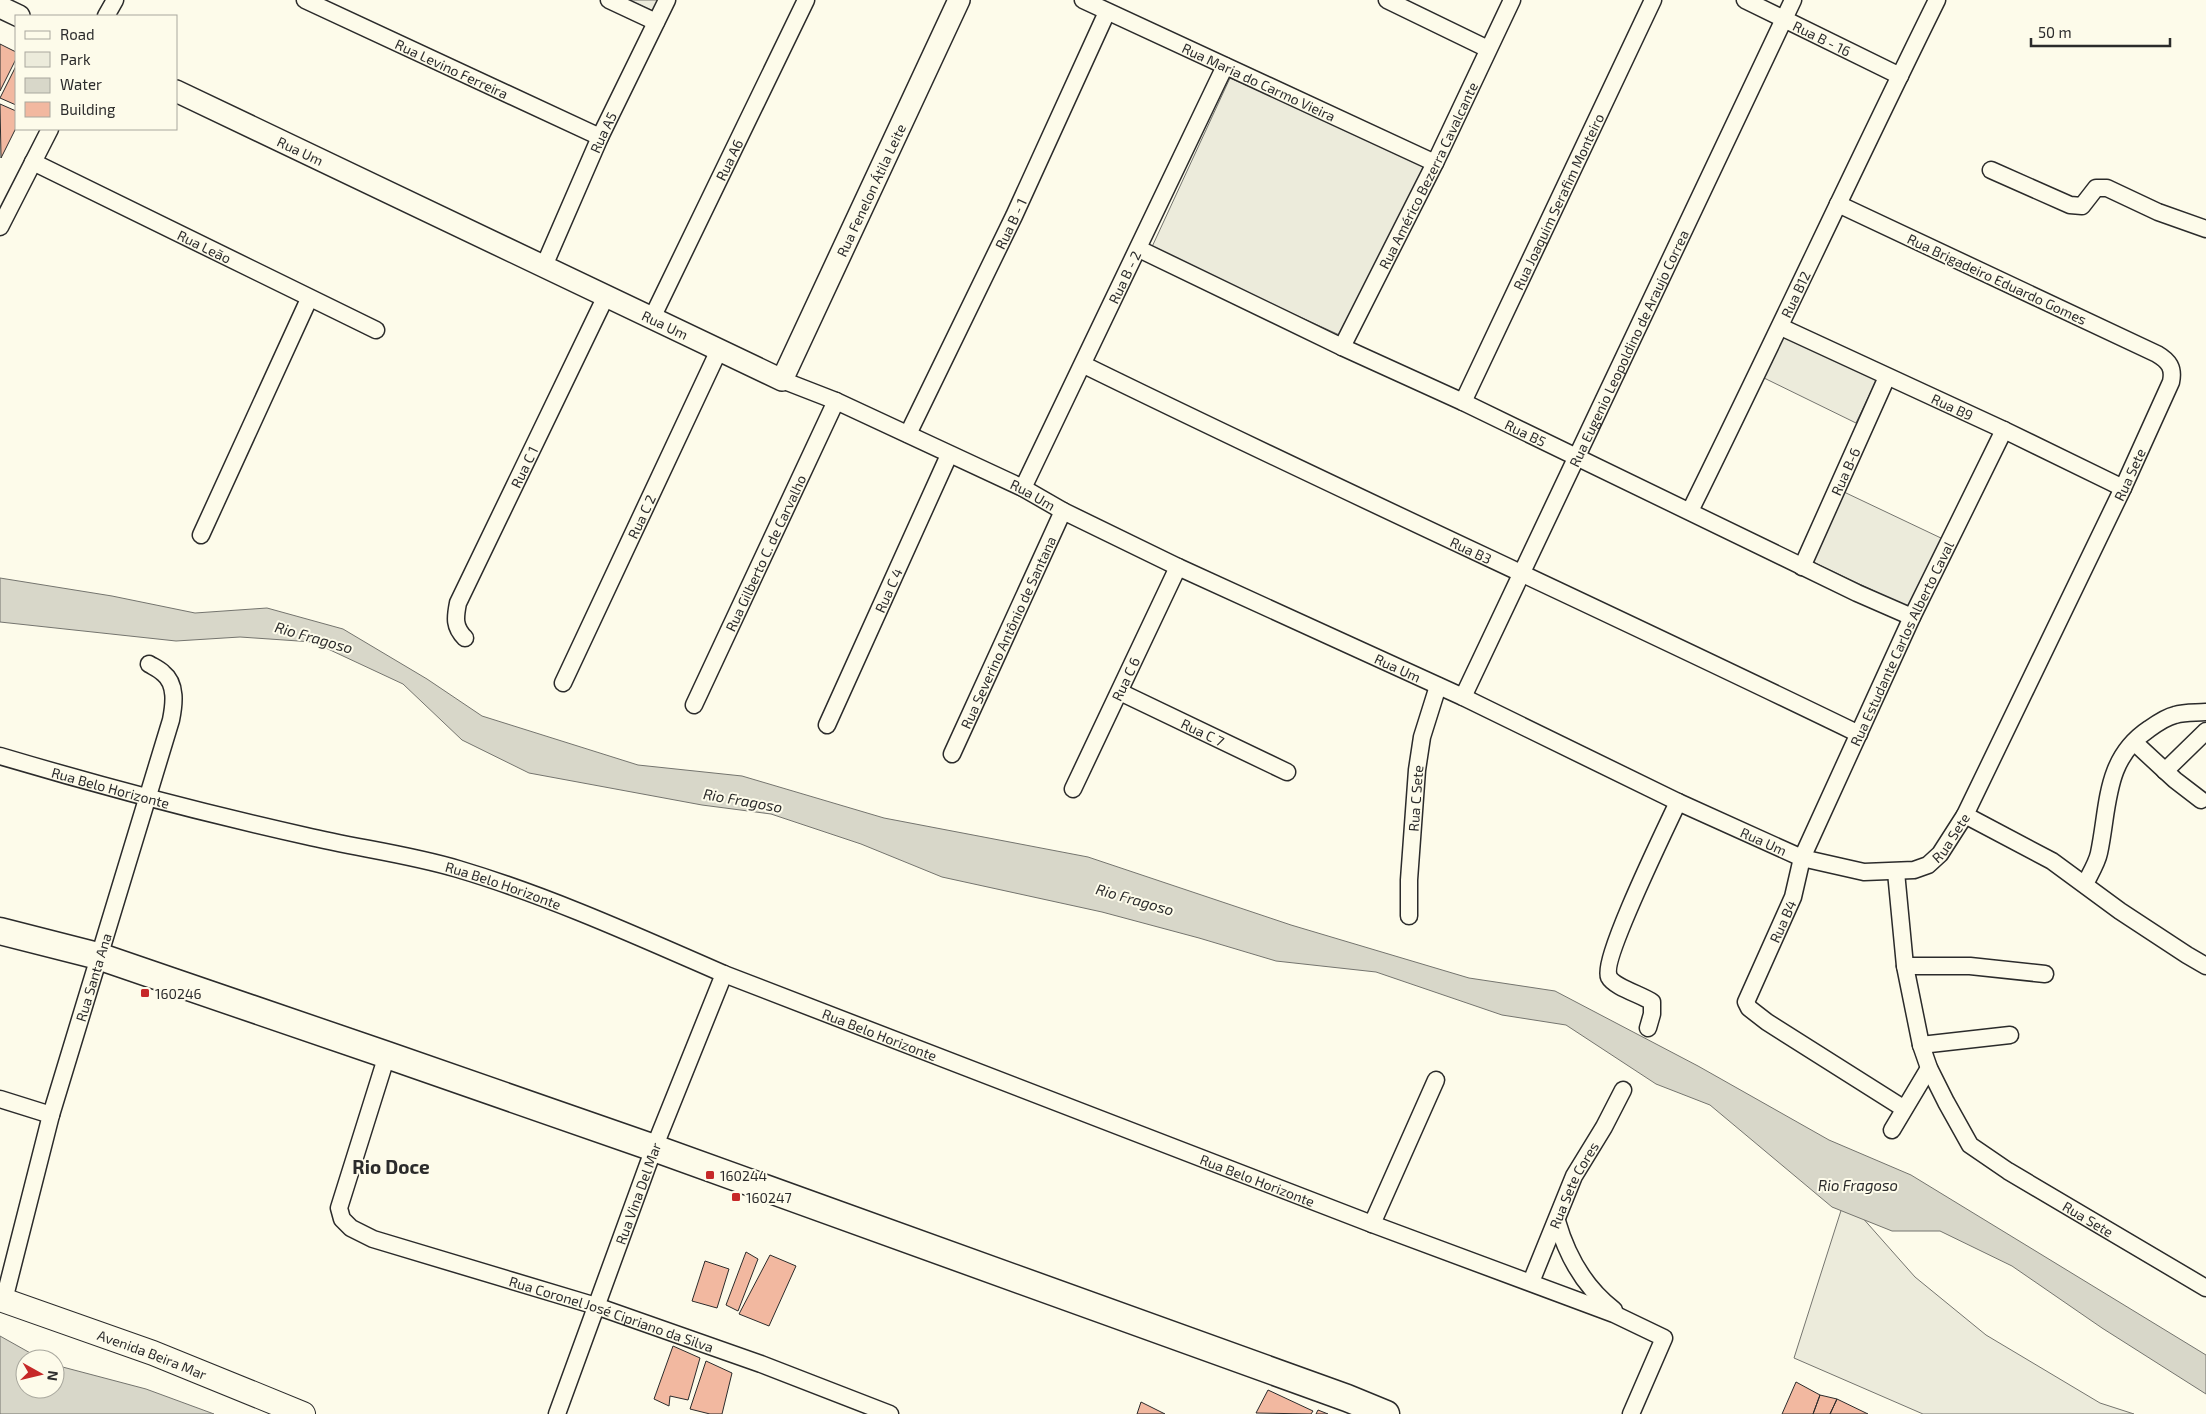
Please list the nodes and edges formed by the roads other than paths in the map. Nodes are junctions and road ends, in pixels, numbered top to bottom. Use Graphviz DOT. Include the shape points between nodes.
graph roads {
  1 [pos="115,0"];
  2 [pos="305,0"];
  3 [pos="609,0"];
  4 [pos="667,0"];
  5 [pos="806,0"];
  6 [pos="959,0"];
  7 [pos="1083,0"];
  8 [pos="1387,0"];
  9 [pos="1512,0"];
  10 [pos="1653,0"];
  11 [pos="1745,0"];
  12 [pos="1792,0"];
  13 [pos="1937,0"];
  14 [pos="0,7"];
  15 [pos="1107,12"];
  16 [pos="17,15"];
  17 [pos="107,15"];
  18 [pos="1783,19"];
  19 [pos="656,22"];
  20 [pos="1488,49"];
  21 [pos="1225,66"];
  22 [pos="1900,76"];
  23 [pos="178,92"];
  24 [pos="49,130"];
  25 [pos="600,137"];
  26 [pos="33,162"];
  27 [pos="1435,163"];
  28 [pos="1991,170"];
  29 [pos="1838,204"];
  30 [pos="0,227"];
  31 [pos="2206,229"];
  32 [pos="1139,249"];
  33 [pos="544,266"];
  34 [pos="606,296"];
  35 [pos="309,299"];
  36 [pos="652,318"];
  37 [pos="1781,327"];
  38 [pos="376,330"];
  39 [pos="1342,348"];
  40 [pos="719,350"];
  41 [pos="2157,354"];
  42 [pos="1084,365"];
  43 [pos="1887,376"];
  44 [pos="782,380"];
  45 [pos="836,401"];
  46 [pos="1464,402"];
  47 [pos="2004,430"];
  48 [pos="908,434"];
  49 [pos="949,455"];
  50 [pos="1576,458"];
  51 [pos="1023,488"];
  52 [pos="2122,488"];
  53 [pos="1063,511"];
  54 [pos="1690,511"];
  55 [pos="201,535"];
  56 [pos="1178,567"];
  57 [pos="1802,567"];
  58 [pos="1521,572"];
  59 [pos="1912,617"];
  60 [pos="465,638"];
  61 [pos="149,664"];
  62 [pos="563,683"];
  63 [pos="1438,686"];
  64 [pos="1120,692"];
  65 [pos="1463,697"];
  66 [pos="694,705"];
  67 [pos="2206,712"];
  68 [pos="826,726"];
  69 [pos="2206,731"];
  70 [pos="1859,734"];
  71 [pos="2134,742"];
  72 [pos="952,754"];
  73 [pos="0,756"];
  74 [pos="2166,771"];
  75 [pos="1287,772"];
  76 [pos="1073,789"];
  77 [pos="148,799"];
  78 [pos="2201,800"];
  79 [pos="1678,802"];
  80 [pos="1965,815"];
  81 [pos="1802,858"];
  82 [pos="1896,872"];
  83 [pos="2085,884"];
  84 [pos="1409,916"];
  85 [pos="0,931"];
  86 [pos="98,956"];
  87 [pos="1906,966"];
  88 [pos="2206,966"];
  89 [pos="724,974"];
  90 [pos="2045,974"];
  91 [pos="1648,1028"];
  92 [pos="2010,1035"];
  93 [pos="1921,1045"];
  94 [pos="387,1055"];
  95 [pos="1929,1068"];
  96 [pos="1436,1080"];
  97 [pos="1623,1090"];
  98 [pos="0,1099"];
  99 [pos="1903,1108"];
  100 [pos="51,1115"];
  101 [pos="1892,1130"];
  102 [pos="654,1148"];
  103 [pos="1557,1221"];
  104 [pos="1372,1224"];
  105 [pos="1530,1282"];
  106 [pos="2206,1288"];
  107 [pos="2,1300"];
  108 [pos="596,1306"];
  109 [pos="1627,1320"];
  110 [pos="303,1414"];
  111 [pos="557,1414"];
  112 [pos="890,1414"];
  113 [pos="1386,1414"];
  114 [pos="1631,1414"];
  1 -- 17 [label="street"];
  2 -- 25 [label="street, Rua Levino Ferreira"];
  3 -- 19 [label="street"];
  4 -- 19 [label="street, Rua A5"];
  5 -- 36 [label="street, Rua A6"];
  6 -- 44 [label="street, Rua Fenelon Átila Leite"];
  7 -- 15 [label="street, Rua Maria do Carmo Vieira"];
  8 -- 20 [label="street"];
  9 -- 20 [label="street, Rua Américo Bezerra Cavalcante"];
  10 -- 46 [label="street, Rua Joaquim Serafim Monteiro"];
  11 -- 18 [label="street, Rua B - 16"];
  12 -- 18 [label="street, Rua Eugenio Leopoldino de Araujo Correa"];
  13 -- 22 [label="street, Rua B12"];
  14 -- 16 [label="street"];
  15 -- 21 [label="street, Rua Maria do Carmo Vieira"];
  15 -- 48 [label="street, Rua B - 1" via="1014,216"];
  18 -- 22 [label="street, Rua B - 16"];
  18 -- 50 [label="street, Rua Eugenio Leopoldino de Araujo Correa"];
  19 -- 25 [label="street, Rua A5"];
  20 -- 27 [label="street, Rua Américo Bezerra Cavalcante"];
  21 -- 27 [label="street, Rua Maria do Carmo Vieira"];
  21 -- 32 [label="street, Rua B - 2"];
  22 -- 29 [label="street, Rua B12"];
  23 -- 33 [label="street, Rua Um"];
  24 -- 26 [label="street"];
  25 -- 33 [label="street, Rua A5"];
  26 -- 30 [label="street"];
  26 -- 35 [label="street, Rua Leão"];
  27 -- 39 [label="street, Rua Américo Bezerra Cavalcante"];
  28 -- 31 [label="street" via="2070,205 2082,206 2096,188 2107,188 2158,212"];
  29 -- 37 [label="street, Rua B12"];
  29 -- 41 [label="street, Rua Brigadeiro Eduardo Gomes"];
  32 -- 39 [label="street, Rua B5"];
  32 -- 42 [label="street, Rua B - 2"];
  33 -- 34 [label="street, Rua Um"];
  34 -- 36 [label="street, Rua Um"];
  34 -- 60 [label="street, Rua C 1" via="458,603 457,630"];
  35 -- 38 [label="street, Rua Leão"];
  35 -- 55 [label="street"];
  36 -- 40 [label="street, Rua Um"];
  37 -- 43 [label="street, Rua B9"];
  37 -- 54 [label="street, Rua B12"];
  39 -- 46 [label="street, Rua B5"];
  40 -- 44 [label="street, Rua Um"];
  40 -- 62 [label="street, Rua C 2"];
  41 -- 52 [label="street, Rua Sete" via="2171,366 2171,382"];
  42 -- 51 [label="street, Rua B - 2"];
  42 -- 58 [label="street, Rua B3"];
  43 -- 47 [label="street, Rua B9"];
  43 -- 57 [label="street, Rua B-6"];
  44 -- 45 [label="street, Rua Um"];
  45 -- 48 [label="street, Rua Um"];
  45 -- 66 [label="street, Rua Gilberto C. de Carvalho"];
  46 -- 50 [label="street, Rua B5"];
  47 -- 52 [label="street, Rua B9"];
  47 -- 59 [label="street, Rua Estudante Carlos Alberto Caval"];
  48 -- 49 [label="street, Rua Um"];
  49 -- 51 [label="street, Rua Um"];
  49 -- 68 [label="street, Rua C 4"];
  50 -- 54 [label="street, Rua B5"];
  50 -- 58 [label="street, Rua Eugenio Leopoldino de Araujo Correa"];
  51 -- 53 [label="street, Rua Um"];
  52 -- 80 [label="street, Rua Sete"];
  53 -- 56 [label="street, Rua Um"];
  53 -- 72 [label="street, Rua Severino Antônio de Santana"];
  54 -- 57 [label="street, Rua B5"];
  56 -- 63 [label="street, Rua Um"];
  56 -- 64 [label="street, Rua C 6"];
  57 -- 59 [label="street, Rua B5"];
  58 -- 65 [label="street, Rua Eugenio Leopoldino de Araujo Correa"];
  58 -- 70 [label="street, Rua B3"];
  59 -- 70 [label="street, Rua Estudante Carlos Alberto Caval"];
  61 -- 77 [label="street, Rua Santa Ana" via="164,673 172,687 174,703"];
  63 -- 65 [label="street, Rua Um"];
  63 -- 84 [label="street, Rua C Sete" via="1422,737 1417,770"];
  64 -- 75 [label="street, Rua C 7"];
  64 -- 76 [label="street, Rua C 6"];
  65 -- 79 [label="street, Rua Um"];
  67 -- 71 [label="street" via="2175,715 2156,724"];
  69 -- 74 [label="street"];
  70 -- 81 [label="street, Rua Estudante Carlos Alberto Caval"];
  71 -- 74 [label="street"];
  71 -- 83 [label="street" via="2116,766 2099,854"];
  73 -- 77 [label="street, Rua Belo Horizonte"];
  74 -- 78 [label="street"];
  77 -- 86 [label="street, Rua Santa Ana"];
  77 -- 89 [label="street, Rua Belo Horizonte" via="457,868 512,886"];
  79 -- 81 [label="street, Rua Um"];
  79 -- 91 [label="street" via="1636,893 1608,974 1611,981 1652,1002"];
  80 -- 82 [label="street, Rua Sete" via="1940,854 1928,865"];
  80 -- 83 [label="street" via="2052,861"];
  81 -- 82 [label="street, Rua Um" via="1864,872"];
  81 -- 99 [label="street, Rua B4" via="1793,897 1746,1002 1767,1022"];
  82 -- 87 [label="street, Rua Sete"];
  83 -- 88 [label="street" via="2120,911"];
  85 -- 86 [label="main road"];
  86 -- 94 [label="main road"];
  86 -- 100 [label="street, Rua Santa Ana"];
  87 -- 90 [label="street" via="1970,966"];
  87 -- 93 [label="street, Rua Sete"];
  89 -- 102 [label="street, Rua Vina Del Mar"];
  89 -- 104 [label="street, Rua Belo Horizonte"];
  92 -- 93 [label="street"];
  93 -- 95 [label="street, Rua Sete"];
  94 -- 102 [label="main road"];
  94 -- 108 [label="street, Rua Coronel José Cipriano da Silva" via="339,1208 342,1219 351,1228 373,1238"];
  95 -- 99 [label="street"];
  95 -- 106 [label="street, Rua Sete" via="1970,1145"];
  96 -- 104 [label="street"];
  97 -- 103 [label="street, Rua Sete Cores" via="1574,1176"];
  98 -- 100 [label="street"];
  99 -- 101 [label="street"];
  100 -- 107 [label="street, Rua Santa Ana"];
  102 -- 108 [label="street, Rua Vina Del Mar"];
  102 -- 113 [label="main road"];
  103 -- 105 [label="street, Rua Sete Cores"];
  103 -- 109 [label="street" via="1562,1240 1582,1277 1595,1293"];
  104 -- 105 [label="street, Rua Belo Horizonte"];
  105 -- 109 [label="street, Rua Belo Horizonte"];
  107 -- 110 [label="main road, Avenida Beira Mar" via="153,1353"];
  108 -- 111 [label="street, Rua Vina Del Mar"];
  108 -- 112 [label="street, Rua Coronel José Cipriano da Silva"];
  109 -- 114 [label="street, Rua Belo Horizonte" via="1664,1338"];
}
